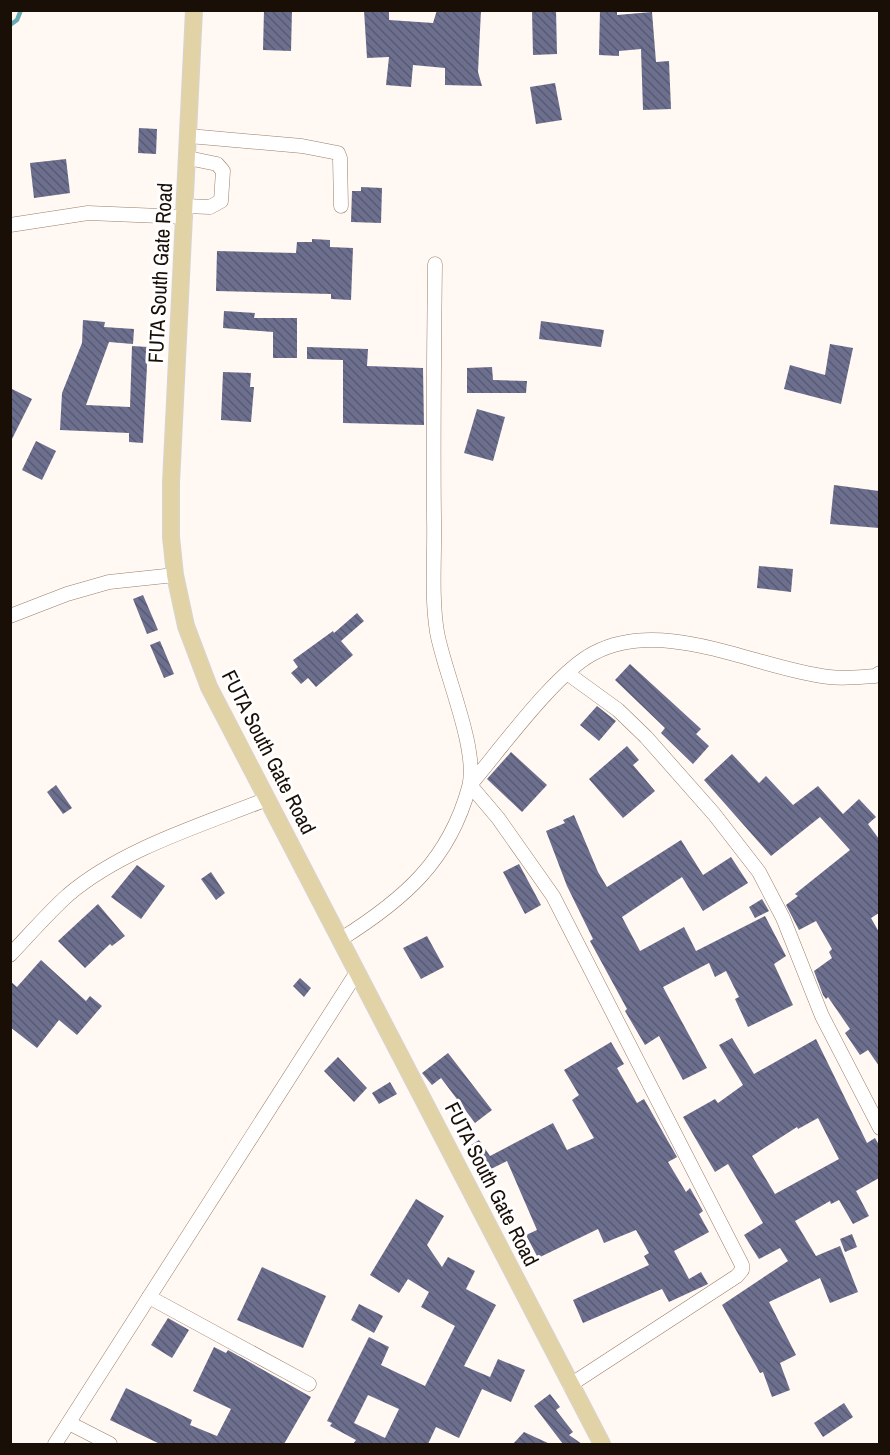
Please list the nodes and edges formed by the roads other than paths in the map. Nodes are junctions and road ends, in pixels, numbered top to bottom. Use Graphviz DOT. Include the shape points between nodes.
graph roads {
  1 [pos="194,10"];
  2 [pos="189,136"];
  3 [pos="188,158"];
  4 [pos="341,206"];
  5 [pos="185,211"];
  6 [pos="10,225"];
  7 [pos="435,264"];
  8 [pos="175,575"];
  9 [pos="10,616"];
  10 [pos="567,673"];
  11 [pos="879,674"];
  12 [pos="470,785"];
  13 [pos="267,799"];
  14 [pos="341,939"];
  15 [pos="10,955"];
  16 [pos="357,972"];
  17 [pos="879,1128"];
  18 [pos="149,1297"];
  19 [pos="309,1384"];
  20 [pos="570,1385"];
  21 [pos="69,1423"];
  22 [pos="55,1444"];
  23 [pos="110,1444"];
  24 [pos="602,1444"];
  1 -- 2 [label="main road, FUTA South Gate Road"];
  2 -- 3 [label="main road, FUTA South Gate Road"];
  2 -- 4 [label="street" via="338,153"];
  3 -- 5 [label="main road, FUTA South Gate Road"];
  3 -- 5 [label="street" via="217,164 223,171 221,201"];
  5 -- 6 [label="street" via="88,213"];
  5 -- 8 [label="main road, FUTA South Gate Road" via="171,483"];
  7 -- 12 [label="street" via="433,458 437,631 469,753"];
  8 -- 9 [label="street" via="109,582"];
  8 -- 13 [label="main road, FUTA South Gate Road" via="186,626 209,687"];
  10 -- 11 [label="street" via="594,653 622,644 658,640 705,647 830,678"];
  10 -- 12 [label="street"];
  10 -- 17 [label="street" via="618,710 646,737 759,872 783,918 822,1016"];
  12 -- 14 [label="street" via="441,849 424,873 405,894"];
  12 -- 20 [label="street" via="553,896 742,1265 737,1276"];
  13 -- 14 [label="main road, FUTA South Gate Road"];
  13 -- 15 [label="street" via="151,845 101,872 69,894"];
  14 -- 16 [label="main road, FUTA South Gate Road"];
  16 -- 18 [label="street"];
  16 -- 20 [label="main road, FUTA South Gate Road"];
  18 -- 19 [label="street"];
  18 -- 21 [label="street"];
  20 -- 24 [label="main road, FUTA South Gate Road"];
  21 -- 22 [label="street"];
  21 -- 23 [label="street"];
}
